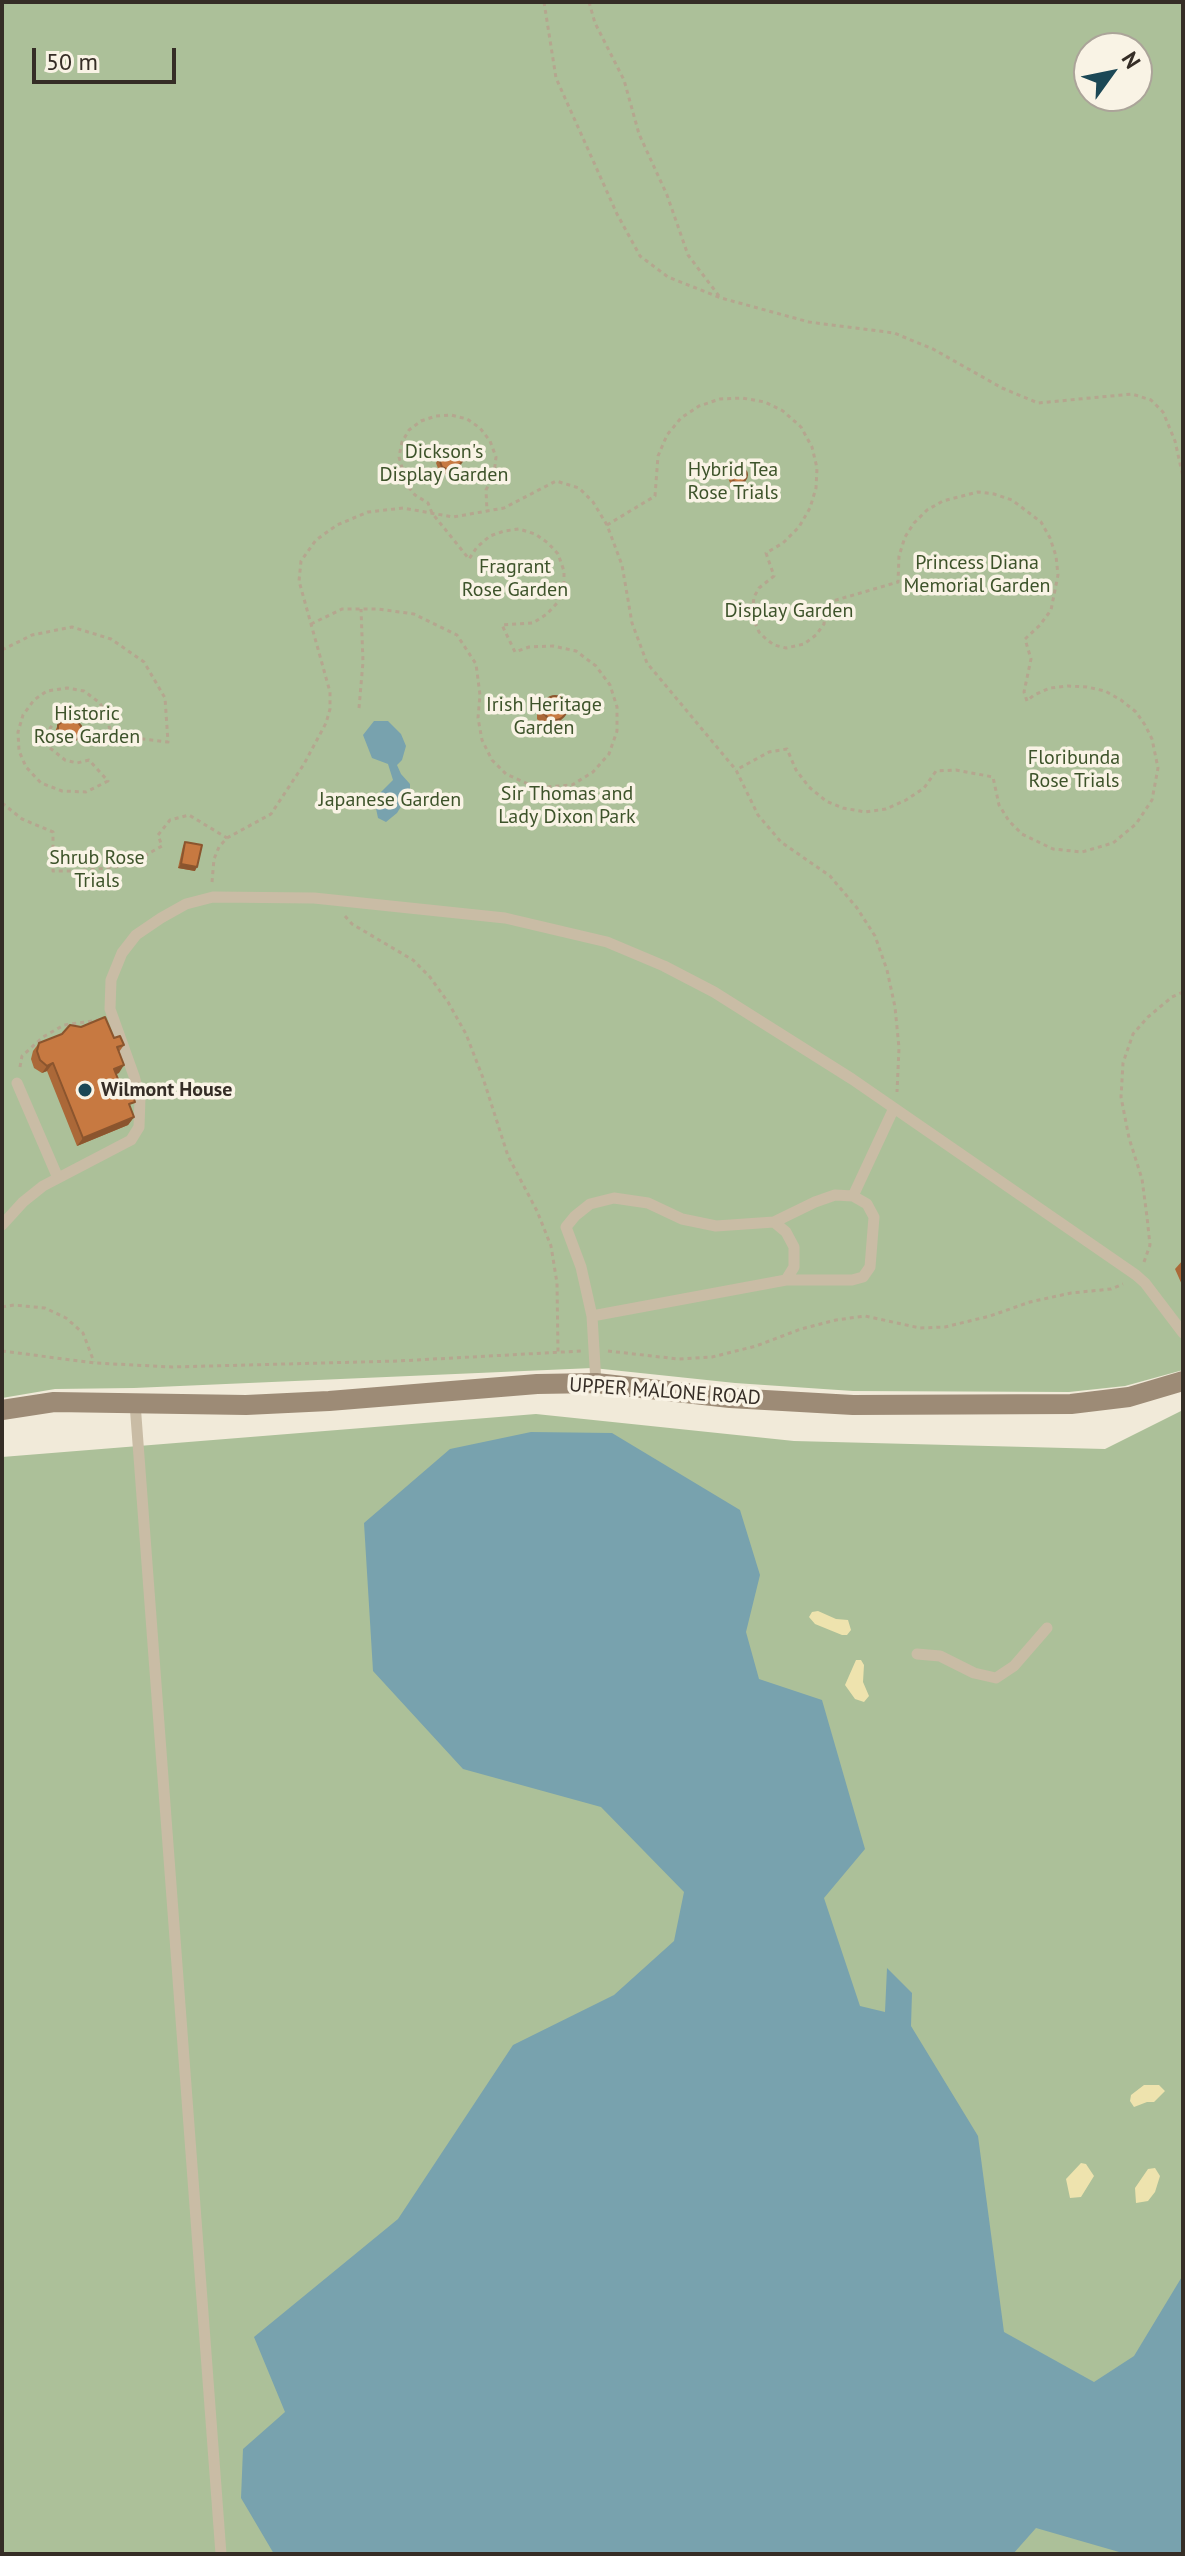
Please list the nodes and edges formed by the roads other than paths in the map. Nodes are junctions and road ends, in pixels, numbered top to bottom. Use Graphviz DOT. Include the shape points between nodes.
graph roads {
  1 [pos="17,1083"];
  2 [pos="894,1108"];
  3 [pos="58,1178"];
  4 [pos="853,1196"];
  5 [pos="774,1222"];
  6 [pos="2,1225"];
  7 [pos="786,1280"];
  8 [pos="592,1316"];
  9 [pos="1183,1333"];
  10 [pos="1183,1381"];
  11 [pos="596,1383"];
  12 [pos="135,1403"];
  13 [pos="2,1410"];
  14 [pos="1047,1628"];
  15 [pos="917,1654"];
  16 [pos="221,2554"];
  1 -- 3 [label="lane"];
  2 -- 3 [label="lane" via="714,992 607,942 505,918 334,900 213,897 161,918 136,935 122,953 111,980 110,1009 140,1098 139,1127 131,1140"];
  2 -- 4 [label="lane"];
  2 -- 9 [label="lane" via="1136,1275"];
  3 -- 6 [label="lane" via="23,1202"];
  4 -- 5 [label="lane" via="835,1195"];
  4 -- 7 [label="lane" via="867,1204 874,1217 870,1267 863,1277"];
  5 -- 7 [label="lane" via="794,1247 794,1267"];
  5 -- 8 [label="lane" via="716,1226 682,1219 648,1203 614,1198 590,1204 566,1227"];
  7 -- 8 [label="lane"];
  8 -- 11 [label="lane"];
  10 -- 11 [label="main road, UPPER MALONE ROAD" via="1129,1397 997,1405 853,1405"];
  11 -- 12 [label="main road, UPPER MALONE ROAD" via="246,1405"];
  12 -- 13 [label="main road, UPPER MALONE ROAD" via="54,1402"];
  12 -- 16 [label="lane"];
  14 -- 15 [label="lane" via="1014,1666 996,1678 940,1656"];
}
